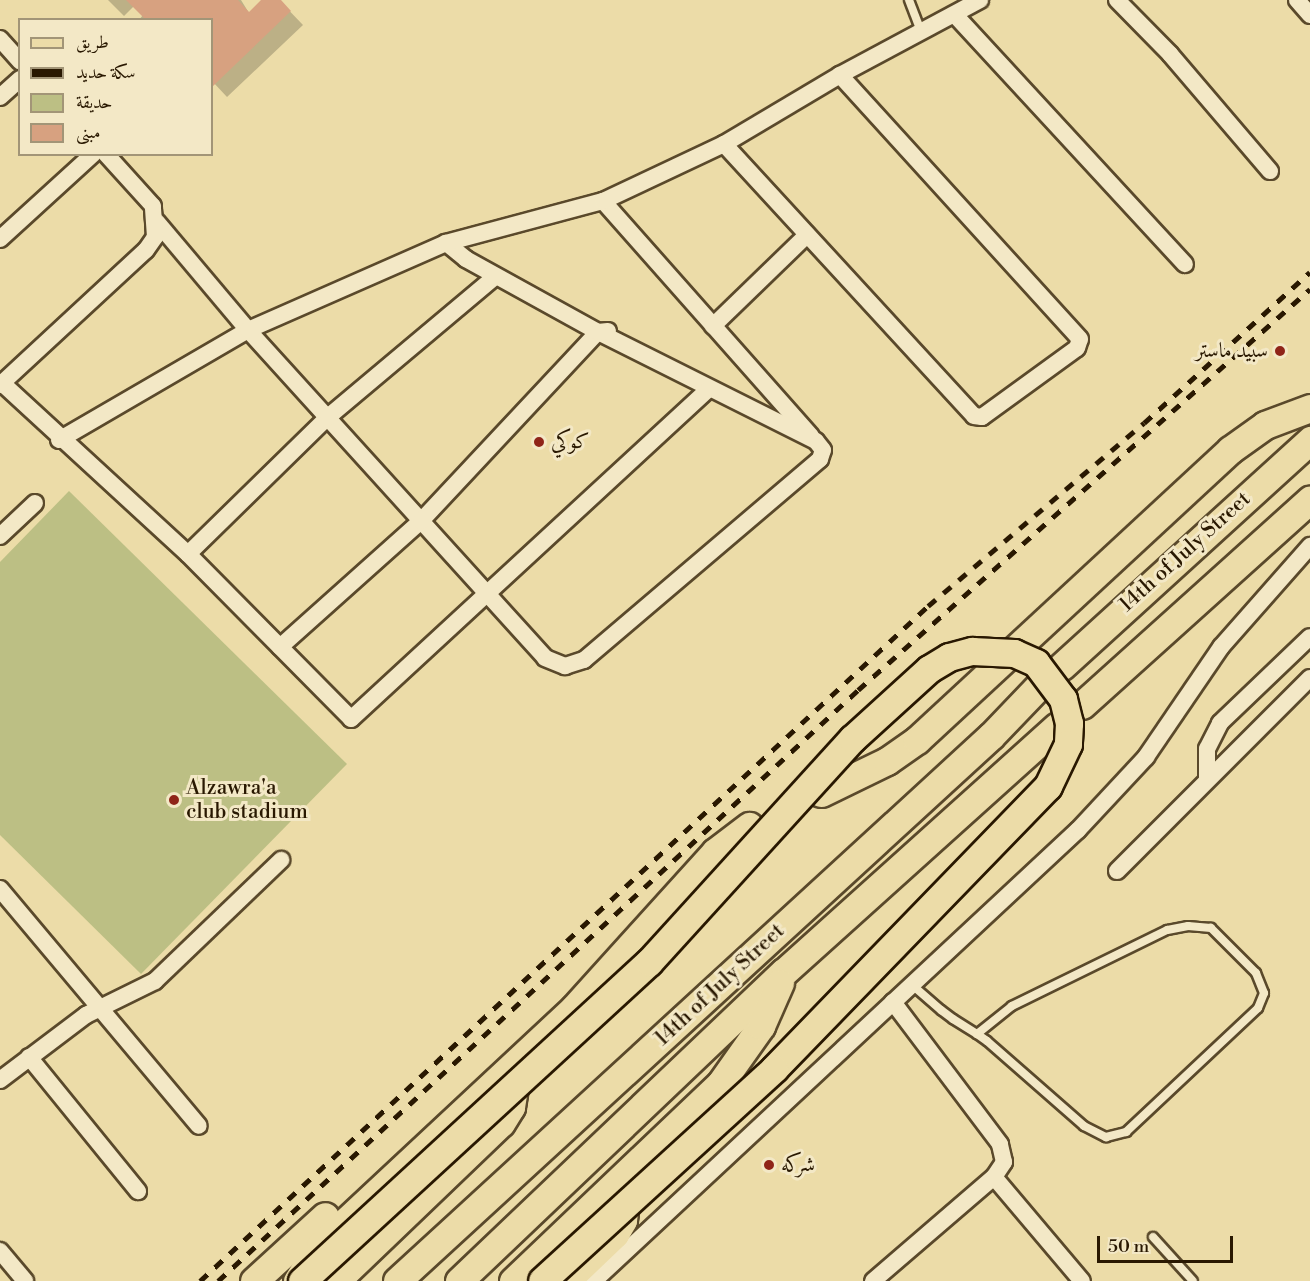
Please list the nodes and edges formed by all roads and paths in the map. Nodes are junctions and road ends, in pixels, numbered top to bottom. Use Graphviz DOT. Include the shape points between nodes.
graph roads {
  1 [pos="909,0"];
  2 [pos="980,0"];
  3 [pos="1117,0"];
  4 [pos="1297,0"];
  5 [pos="955,15"];
  6 [pos="1310,15"];
  7 [pos="921,32"];
  8 [pos="0,39"];
  9 [pos="18,58"];
  10 [pos="840,75"];
  11 [pos="18,81"];
  12 [pos="0,97"];
  13 [pos="724,144"];
  14 [pos="91,156"];
  15 [pos="108,156"];
  16 [pos="1270,171"];
  17 [pos="603,201"];
  18 [pos="157,222"];
  19 [pos="807,235"];
  20 [pos="0,239"];
  21 [pos="446,243"];
  22 [pos="1185,264"];
  23 [pos="496,276"];
  24 [pos="713,326"];
  25 [pos="248,330"];
  26 [pos="604,331"];
  27 [pos="1,384"];
  28 [pos="707,390"];
  29 [pos="1310,408"];
  30 [pos="328,417"];
  31 [pos="59,440"];
  32 [pos="1310,440"];
  33 [pos="816,441"];
  34 [pos="1310,500"];
  35 [pos="35,503"];
  36 [pos="421,521"];
  37 [pos="0,536"];
  38 [pos="1310,546"];
  39 [pos="188,554"];
  40 [pos="487,595"];
  41 [pos="1310,638"];
  42 [pos="280,647"];
  43 [pos="1062,666"];
  44 [pos="1310,678"];
  45 [pos="1039,686"];
  46 [pos="1082,705"];
  47 [pos="1057,726"];
  48 [pos="1207,778"];
  49 [pos="821,793"];
  50 [pos="749,826"];
  51 [pos="281,860"];
  52 [pos="1117,871"];
  53 [pos="684,888"];
  54 [pos="0,889"];
  55 [pos="784,972"];
  56 [pos="911,984"];
  57 [pos="892,1002"];
  58 [pos="100,1007"];
  59 [pos="977,1034"];
  60 [pos="29,1057"];
  61 [pos="0,1080"];
  62 [pos="514,1088"];
  63 [pos="200,1126"];
  64 [pos="994,1177"];
  65 [pos="138,1191"];
  66 [pos="626,1203"];
  67 [pos="1153,1237"];
  68 [pos="0,1251"];
  69 [pos="25,1281"];
  70 [pos="254,1281"];
  71 [pos="297,1281"];
  72 [pos="302,1281"];
  73 [pos="336,1281"];
  74 [pos="397,1281"];
  75 [pos="459,1281"];
  76 [pos="513,1281"];
  77 [pos="542,1281"];
  78 [pos="566,1281"];
  79 [pos="594,1281"];
  80 [pos="873,1281"];
  81 [pos="1082,1281"];
  82 [pos="1193,1281"];
  1 -- 7 [label="lane"];
  2 -- 5 [label="street"];
  3 -- 16 [label="street" via="1170,54"];
  4 -- 6 [label="street"];
  5 -- 7 [label="street"];
  5 -- 22 [label="street"];
  7 -- 10 [label="street"];
  8 -- 9 [label="street"];
  10 -- 13 [label="street"];
  10 -- 19 [label="street" via="1080,342 982,417 976,417"];
  11 -- 12 [label="street"];
  13 -- 17 [label="street"];
  13 -- 19 [label="street"];
  14 -- 20 [label="street"];
  15 -- 18 [label="street" via="153,206"];
  17 -- 21 [label="street"];
  17 -- 24 [label="street"];
  18 -- 25 [label="street"];
  18 -- 27 [label="street" via="155,237 146,250"];
  19 -- 24 [label="street"];
  21 -- 23 [label="street"];
  21 -- 25 [label="street"];
  23 -- 26 [label="street"];
  23 -- 30 [label="street"];
  24 -- 33 [label="street"];
  25 -- 30 [label="street"];
  25 -- 31 [label="street"];
  26 -- 28 [label="street"];
  26 -- 36 [label="street"];
  27 -- 31 [label="street"];
  28 -- 33 [label="street"];
  28 -- 40 [label="street"];
  29 -- 49 [label="main road" via="1265,425 1230,450 917,740 879,765"];
  30 -- 36 [label="street"];
  30 -- 39 [label="street"];
  31 -- 39 [label="street"];
  32 -- 43 [label="main road, 14th of July Street"];
  33 -- 40 [label="street" via="823,450 820,459 584,660 565,666 545,658"];
  34 -- 46 [label="main road, 14th of July Street"];
  35 -- 37 [label="street"];
  36 -- 40 [label="street"];
  36 -- 42 [label="street"];
  38 -- 56 [label="street" via="1221,647 1156,745 1118,788"];
  39 -- 42 [label="street"];
  40 -- 42 [label="street" via="351,719"];
  41 -- 48 [label="street" via="1220,723 1207,749"];
  44 -- 48 [label="street"];
  45 -- 74 [label="main road, 14th of July Street" via="991,736"];
  47 -- 55 [label="main road, 14th of July Street"];
  48 -- 52 [label="street"];
  50 -- 53 [label="main road" via="723,844"];
  51 -- 58 [label="street" via="155,981 137,993"];
  53 -- 70 [label="main road" via="629,928"];
  53 -- 71 [label="main road" via="574,1008 324,1240"];
  54 -- 58 [label="street"];
  55 -- 75 [label="main road, 14th of July Street"];
  55 -- 76 [label="main road" via="752,1040 720,1084 671,1135"];
  56 -- 57 [label="street"];
  56 -- 59 [label="lane"];
  57 -- 64 [label="street" via="1000,1144 1004,1162"];
  57 -- 79 [label="street"];
  58 -- 60 [label="street"];
  58 -- 63 [label="street"];
  59 -- 59 [label="lane" via="1012,1006 1167,930 1188,926 1210,928 1256,973 1264,993 1258,1008 1118,1137 1106,1137 1084,1126"];
  60 -- 61 [label="street"];
  60 -- 65 [label="street"];
  62 -- 66 [label="main road, bridge" via="649,962 852,739 929,669 949,657 972,651 1014,653 1036,663 1063,699 1069,723 1068,744 1048,786 774,1069"];
  62 -- 72 [label="main road, bridge"];
  62 -- 73 [label="main road" via="511,1107 501,1123"];
  64 -- 80 [label="street"];
  64 -- 81 [label="street"];
  66 -- 77 [label="main road, bridge"];
  66 -- 78 [label="main road" via="615,1234"];
  67 -- 82 [label="lane"];
  68 -- 69 [label="street"];
}
